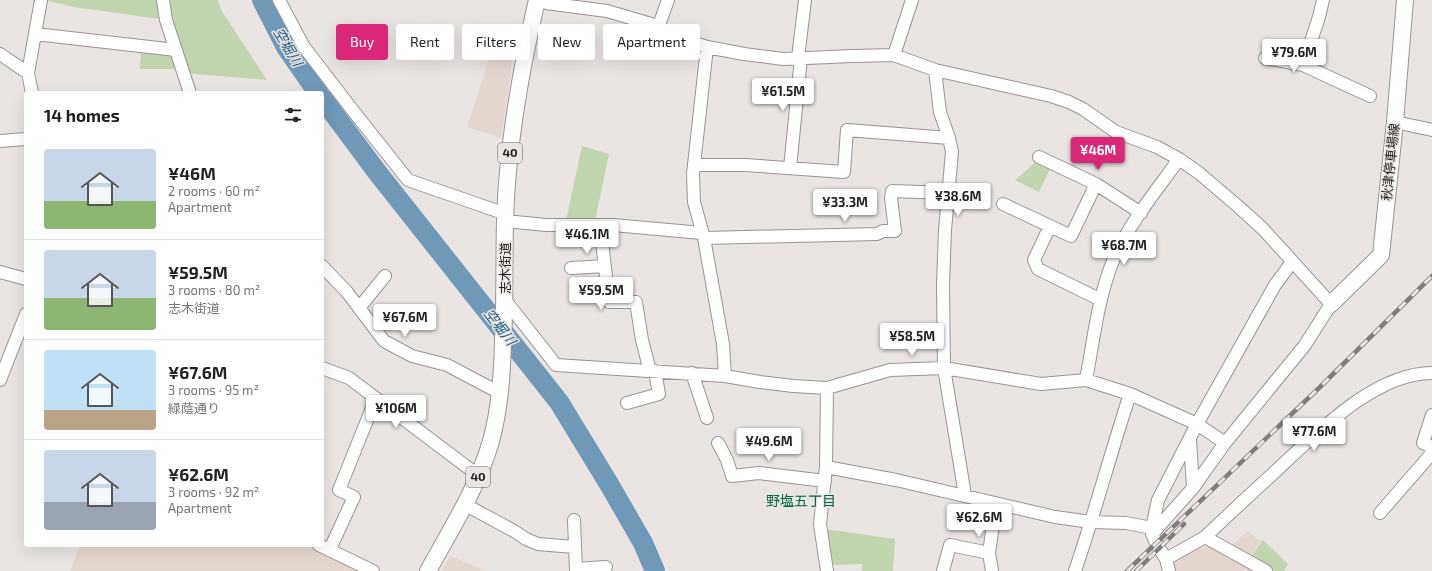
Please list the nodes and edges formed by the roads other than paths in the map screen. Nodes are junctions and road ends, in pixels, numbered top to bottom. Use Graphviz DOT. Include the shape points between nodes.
graph roads {
  1 [pos="41,0"];
  2 [pos="164,0"];
  3 [pos="279,0"];
  4 [pos="537,0"];
  5 [pos="540,0"];
  6 [pos="668,0"];
  7 [pos="805,0"];
  8 [pos="912,0"];
  9 [pos="1323,0"];
  10 [pos="1405,0"];
  11 [pos="646,24"];
  12 [pos="659,24"];
  13 [pos="35,34"];
  14 [pos="700,45"];
  15 [pos="708,47"];
  16 [pos="176,50"];
  17 [pos="0,54"];
  18 [pos="894,55"];
  19 [pos="799,58"];
  20 [pos="1265,58"];
  21 [pos="1303,64"];
  22 [pos="936,70"];
  23 [pos="28,73"];
  24 [pos="32,91"];
  25 [pos="189,91"];
  26 [pos="1370,96"];
  27 [pos="1395,122"];
  28 [pos="1432,130"];
  29 [pos="949,138"];
  30 [pos="24,139"];
  31 [pos="0,141"];
  32 [pos="1039,157"];
  33 [pos="1179,159"];
  34 [pos="695,165"];
  35 [pos="790,168"];
  36 [pos="1096,184"];
  37 [pos="948,194"];
  38 [pos="1003,204"];
  39 [pos="1141,213"];
  40 [pos="505,218"];
  41 [pos="600,225"];
  42 [pos="1050,226"];
  43 [pos="703,236"];
  44 [pos="1292,262"];
  45 [pos="605,266"];
  46 [pos="324,268"];
  47 [pos="570,268"];
  48 [pos="0,272"];
  49 [pos="385,276"];
  50 [pos="24,278"];
  51 [pos="1101,300"];
  52 [pos="504,304"];
  53 [pos="1331,304"];
  54 [pos="359,308"];
  55 [pos="24,319"];
  56 [pos="944,368"];
  57 [pos="324,369"];
  58 [pos="652,371"];
  59 [pos="692,373"];
  60 [pos="1432,373"];
  61 [pos="725,376"];
  62 [pos="0,380"];
  63 [pos="1086,380"];
  64 [pos="827,388"];
  65 [pos="500,393"];
  66 [pos="1130,394"];
  67 [pos="376,398"];
  68 [pos="627,403"];
  69 [pos="1432,415"];
  70 [pos="707,418"];
  71 [pos="1197,424"];
  72 [pos="1190,439"];
  73 [pos="718,443"];
  74 [pos="1225,444"];
  75 [pos="1432,447"];
  76 [pos="1432,453"];
  77 [pos="826,467"];
  78 [pos="479,476"];
  79 [pos="825,481"];
  80 [pos="1193,488"];
  81 [pos="964,495"];
  82 [pos="464,504"];
  83 [pos="996,504"];
  84 [pos="1380,513"];
  85 [pos="574,520"];
  86 [pos="1091,522"];
  87 [pos="1152,531"];
  88 [pos="1205,537"];
  89 [pos="325,547"];
  90 [pos="574,547"];
  91 [pos="989,553"];
  92 [pos="1166,559"];
  93 [pos="606,567"];
  94 [pos="576,570"];
  95 [pos="373,571"];
  96 [pos="428,571"];
  97 [pos="827,571"];
  98 [pos="943,571"];
  99 [pos="992,571"];
  100 [pos="1075,571"];
  101 [pos="1169,571"];
  102 [pos="1266,571"];
  1 -- 13 [label="street"];
  2 -- 16 [label="street" via="166,20"];
  3 -- 40 [label="street" via="304,47 408,180"];
  4 -- 40 [label="main road, 志木街道 / 40" via="515,104"];
  5 -- 11 [label="street" via="607,11"];
  6 -- 12 [label="street"];
  7 -- 19 [label="street"];
  8 -- 18 [label="street"];
  9 -- 21 [label="street"];
  10 -- 27 [label="main road, 秋津停車場線"];
  13 -- 16 [label="street"];
  13 -- 23 [label="street"];
  14 -- 15 [label="street"];
  15 -- 19 [label="street" via="783,60"];
  15 -- 34 [label="street"];
  16 -- 25 [label="street"];
  17 -- 23 [label="street"];
  18 -- 19 [label="street"];
  18 -- 22 [label="street"];
  19 -- 35 [label="street"];
  20 -- 21 [label="street"];
  21 -- 26 [label="street"];
  22 -- 29 [label="street" via="940,112"];
  22 -- 33 [label="street" via="1063,100 1083,109 1116,132 1157,147"];
  23 -- 24 [label="street"];
  27 -- 28 [label="street"];
  27 -- 53 [label="main road, 秋津停車場線" via="1381,255"];
  29 -- 35 [label="street" via="847,130 844,172"];
  29 -- 37 [label="street" via="952,152"];
  30 -- 31 [label="street"];
  32 -- 36 [label="street"];
  33 -- 39 [label="street"];
  33 -- 44 [label="street" via="1240,208"];
  34 -- 35 [label="street"];
  34 -- 43 [label="street" via="694,202"];
  36 -- 39 [label="street"];
  36 -- 42 [label="street" via="1071,236"];
  37 -- 43 [label="street" via="892,192 895,231 877,234"];
  37 -- 56 [label="street" via="943,285"];
  38 -- 42 [label="street"];
  39 -- 51 [label="street" via="1116,255"];
  40 -- 41 [label="street" via="546,225"];
  40 -- 52 [label="main road, 志木街道 / 40"];
  41 -- 43 [label="street"];
  41 -- 45 [label="street"];
  42 -- 51 [label="street" via="1034,260 1038,269"];
  43 -- 61 [label="street" via="723,344"];
  44 -- 53 [label="street"];
  44 -- 71 [label="street" via="1275,285"];
  45 -- 47 [label="street"];
  45 -- 58 [label="street" via="609,302 636,302 642,340"];
  46 -- 54 [label="street" via="348,292"];
  48 -- 50 [label="street"];
  49 -- 54 [label="street"];
  51 -- 63 [label="street"];
  52 -- 58 [label="street" via="556,364"];
  52 -- 65 [label="main road, 志木街道 / 40"];
  53 -- 74 [label="street" via="1305,345"];
  54 -- 65 [label="street" via="384,341 412,356 447,365"];
  55 -- 62 [label="street"];
  56 -- 63 [label="street" via="1041,384"];
  56 -- 64 [label="street" via="890,370"];
  56 -- 81 [label="street"];
  57 -- 67 [label="street" via="349,378"];
  58 -- 59 [label="street"];
  58 -- 68 [label="street" via="659,394"];
  59 -- 61 [label="street"];
  59 -- 70 [label="street"];
  60 -- 88 [label="street" via="1399,379 1364,396 1312,438"];
  61 -- 64 [label="street" via="786,386"];
  63 -- 66 [label="street"];
  64 -- 77 [label="street"];
  65 -- 78 [label="main road, 志木街道 / 40" via="491,440"];
  66 -- 71 [label="street"];
  66 -- 86 [label="street"];
  67 -- 78 [label="street"];
  67 -- 89 [label="street" via="339,490 354,497"];
  69 -- 75 [label="street" via="1423,443"];
  71 -- 72 [label="street"];
  71 -- 74 [label="street"];
  72 -- 80 [label="street"];
  72 -- 87 [label="street" via="1158,500"];
  73 -- 79 [label="street" via="732,476 759,473"];
  74 -- 80 [label="street"];
  76 -- 84 [label="street"];
  77 -- 79 [label="street"];
  77 -- 81 [label="street"];
  78 -- 82 [label="main road, 志木街道 / 40"];
  79 -- 97 [label="street" via="820,524"];
  80 -- 87 [label="street"];
  81 -- 83 [label="street"];
  82 -- 90 [label="street" via="538,544"];
  82 -- 96 [label="main road, 志木街道 / 40"];
  83 -- 86 [label="street"];
  83 -- 91 [label="street"];
  85 -- 90 [label="street"];
  86 -- 87 [label="street" via="1126,523"];
  86 -- 100 [label="street"];
  87 -- 92 [label="street"];
  88 -- 92 [label="street"];
  88 -- 102 [label="street"];
  89 -- 95 [label="street"];
  90 -- 94 [label="street"];
  91 -- 98 [label="street" via="950,545"];
  91 -- 99 [label="street"];
  92 -- 101 [label="street"];
  93 -- 94 [label="street"];
}
